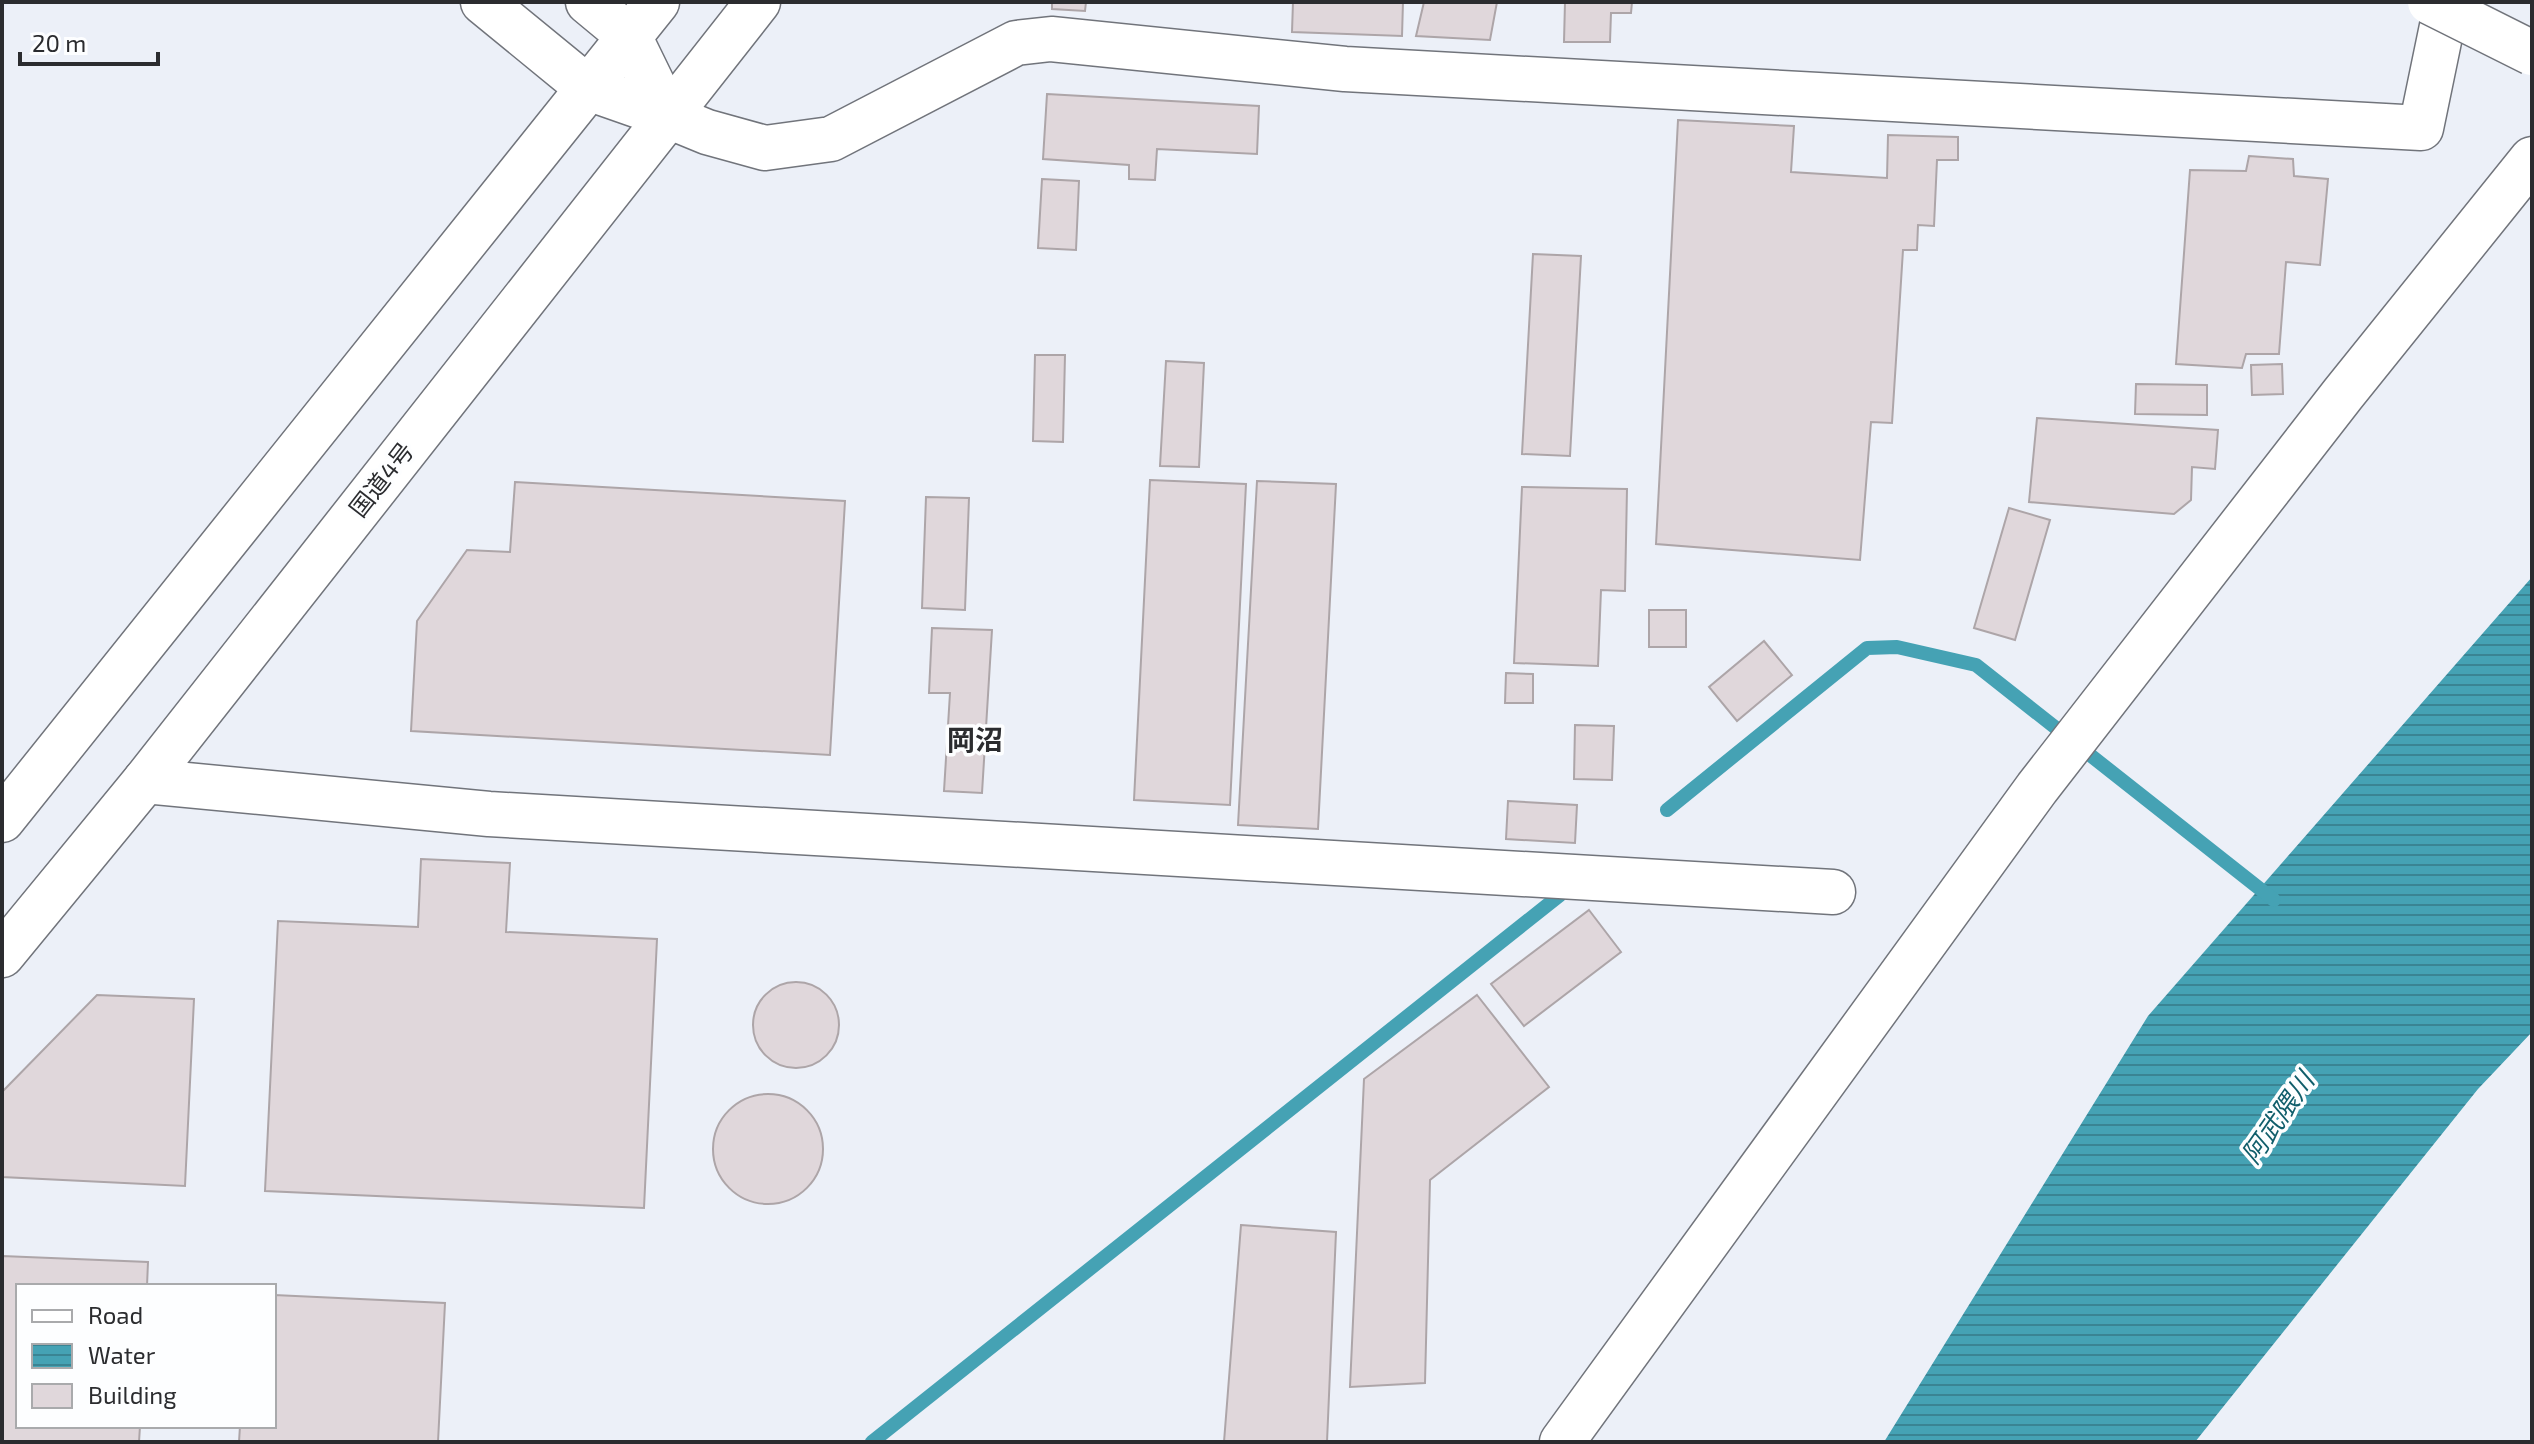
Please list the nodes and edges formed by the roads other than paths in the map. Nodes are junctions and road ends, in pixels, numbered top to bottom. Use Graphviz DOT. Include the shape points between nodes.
graph roads {
  1 [pos="483,2"];
  2 [pos="588,2"];
  3 [pos="657,2"];
  4 [pos="758,2"];
  5 [pos="2430,2"];
  6 [pos="2447,2"];
  7 [pos="629,36"];
  8 [pos="2532,53"];
  9 [pos="588,88"];
  10 [pos="668,116"];
  11 [pos="2532,159"];
  12 [pos="145,781"];
  13 [pos="2,820"];
  14 [pos="1833,892"];
  15 [pos="2,955"];
  16 [pos="1562,1442"];
  1 -- 9 [label="main road"];
  2 -- 7 [label="main road"];
  3 -- 7 [label="main road"];
  4 -- 10 [label="main road, 国道4号"];
  5 -- 8 [label="main road, bridge"];
  6 -- 10 [label="main road" via="2421,128 1345,69 1051,39 1016,43 831,139 765,148"];
  7 -- 9 [label="main road"];
  7 -- 10 [label="main road"];
  9 -- 10 [label="main road"];
  9 -- 13 [label="main road"];
  10 -- 12 [label="main road, 国道4号"];
  11 -- 16 [label="main road" via="2037,788"];
  12 -- 14 [label="main road" via="489,814"];
  12 -- 15 [label="main road, 国道4号"];
}
